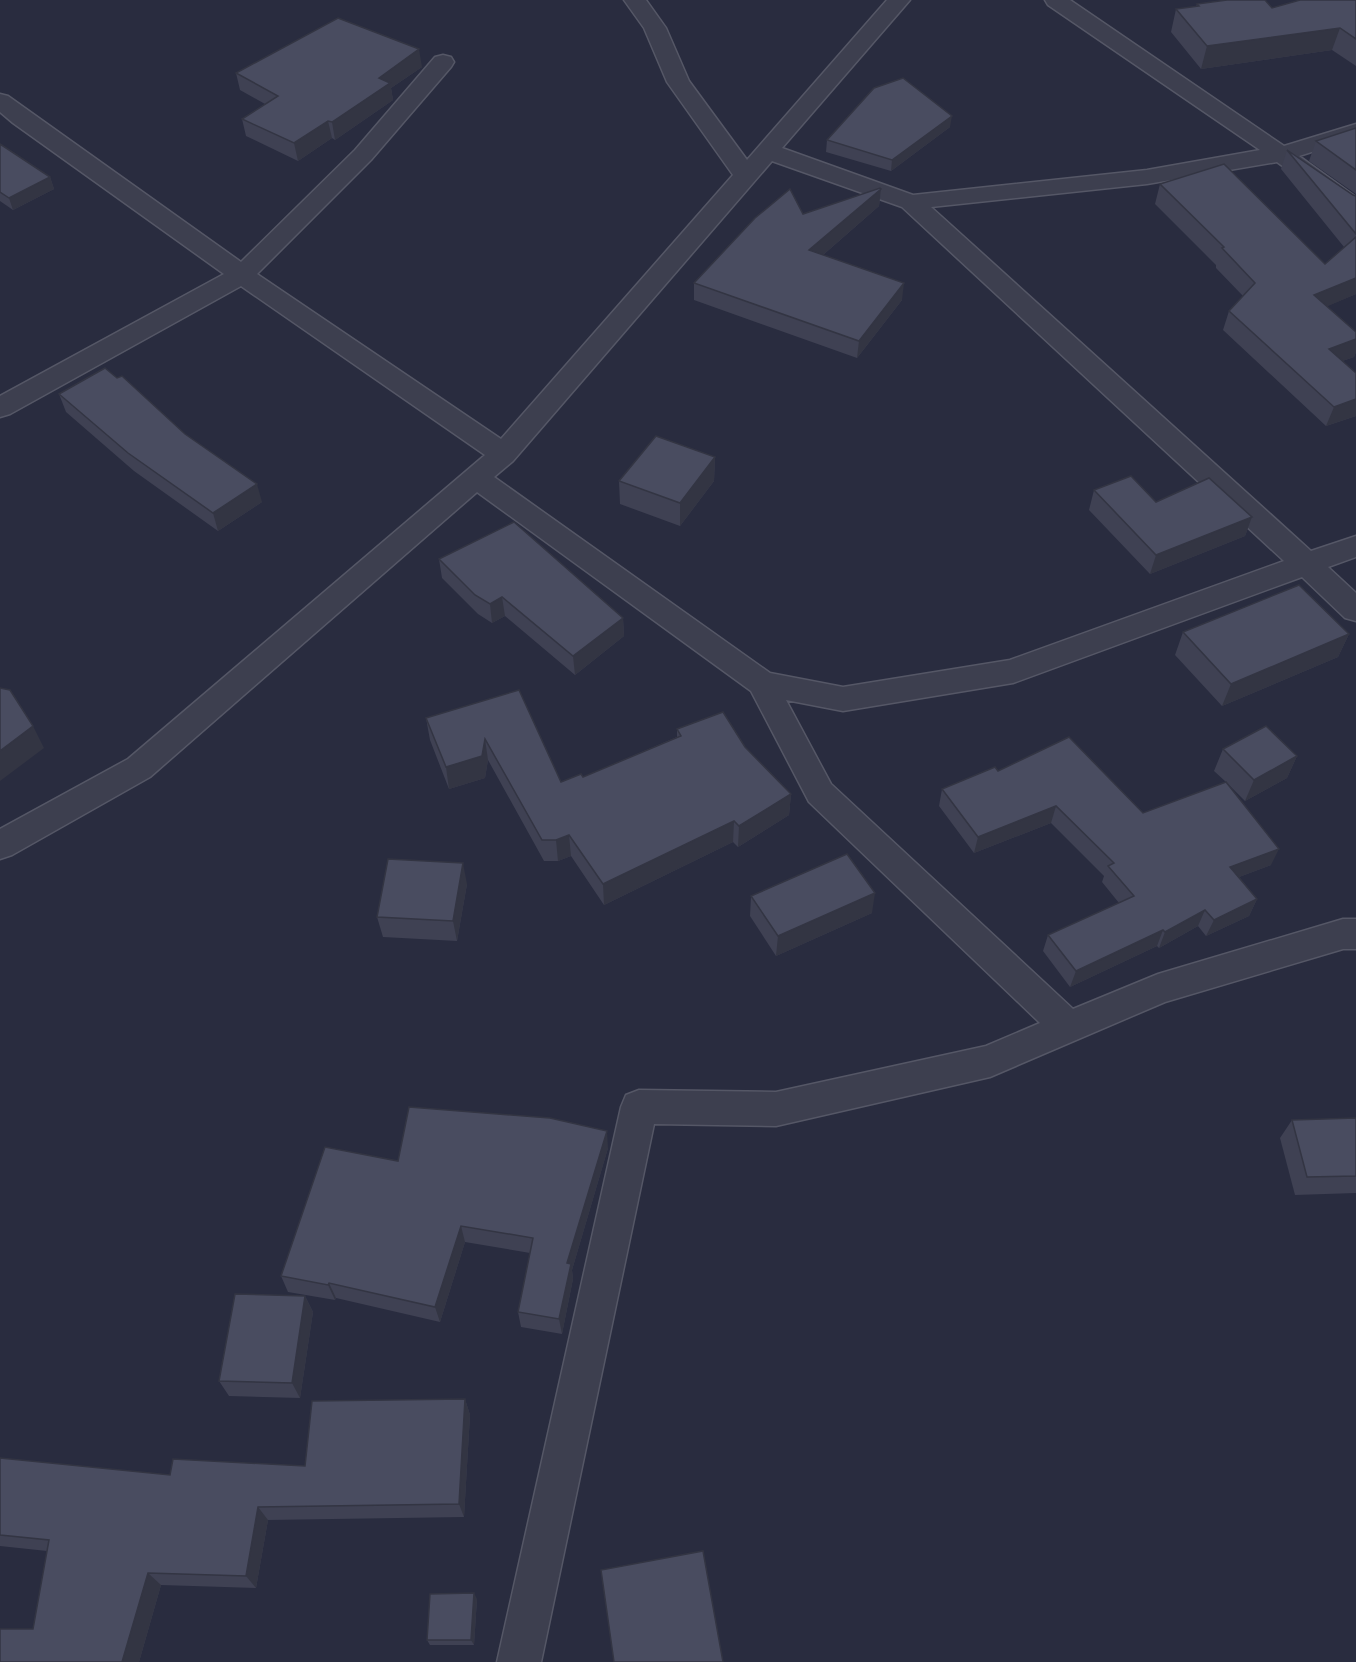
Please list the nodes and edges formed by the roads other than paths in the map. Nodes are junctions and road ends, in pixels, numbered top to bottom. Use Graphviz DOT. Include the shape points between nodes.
graph roads {
  1 [pos="635,0"];
  2 [pos="899,0"];
  3 [pos="1056,0"];
  4 [pos="443,62"];
  5 [pos="0,101"];
  6 [pos="1356,131"];
  7 [pos="767,150"];
  8 [pos="1281,154"];
  9 [pos="745,174"];
  10 [pos="911,202"];
  11 [pos="1356,208"];
  12 [pos="242,275"];
  13 [pos="0,408"];
  14 [pos="503,454"];
  15 [pos="475,477"];
  16 [pos="1356,546"];
  17 [pos="1306,566"];
  18 [pos="1356,610"];
  19 [pos="762,684"];
  20 [pos="0,845"];
  21 [pos="1356,934"];
  22 [pos="1068,1027"];
  23 [pos="519,1662"];
  1 -- 9 [label="street" via="655,27 678,82"];
  2 -- 7 [label="street"];
  3 -- 8 [label="street"];
  4 -- 12 [label="street" via="363,156"];
  5 -- 12 [label="street"];
  6 -- 8 [label="street"];
  7 -- 9 [label="street"];
  7 -- 10 [label="street"];
  8 -- 10 [label="street" via="1148,177"];
  8 -- 11 [label="street"];
  9 -- 14 [label="street"];
  10 -- 17 [label="street"];
  12 -- 13 [label="street"];
  12 -- 14 [label="street"];
  14 -- 15 [label="street"];
  15 -- 19 [label="street"];
  15 -- 20 [label="street" via="139,768"];
  16 -- 17 [label="street"];
  17 -- 18 [label="street"];
  17 -- 19 [label="street" via="1013,671 843,699"];
  19 -- 22 [label="street" via="820,793"];
  21 -- 22 [label="street" via="1343,934 1158,989"];
  22 -- 23 [label="street" via="990,1061 776,1109 639,1107"];
}
